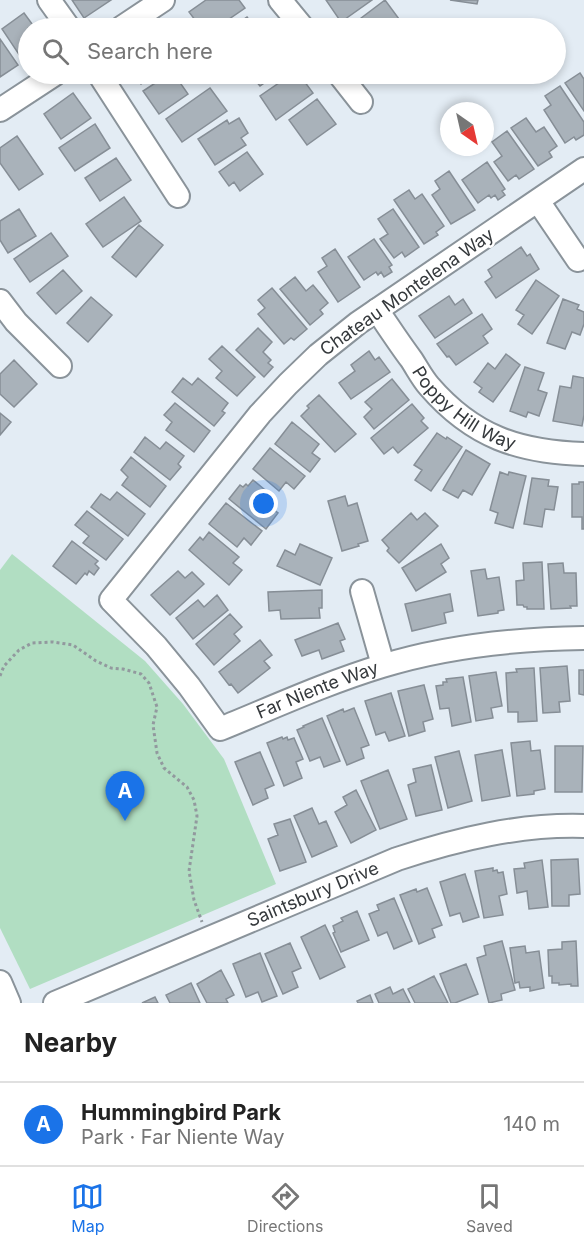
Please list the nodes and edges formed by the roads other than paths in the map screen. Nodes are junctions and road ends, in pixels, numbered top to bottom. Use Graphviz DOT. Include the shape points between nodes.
graph roads {
  1 [pos="49,0"];
  2 [pos="163,0"];
  3 [pos="280,0"];
  4 [pos="62,18"];
  5 [pos="137,18"];
  6 [pos="295,18"];
  7 [pos="40,84"];
  8 [pos="105,84"];
  9 [pos="347,84"];
  10 [pos="362,102"];
  11 [pos="0,110"];
  12 [pos="584,170"];
  13 [pos="178,196"];
  14 [pos="537,201"];
  15 [pos="578,260"];
  16 [pos="0,301"];
  17 [pos="377,310"];
  18 [pos="8,328"];
  19 [pos="60,366"];
  20 [pos="584,454"];
  21 [pos="362,591"];
  22 [pos="111,600"];
  23 [pos="584,638"];
  24 [pos="383,665"];
  25 [pos="584,826"];
  26 [pos="0,982"];
  27 [pos="9,1003"];
  28 [pos="56,1003"];
  1 -- 4 [label="street"];
  2 -- 5 [label="street"];
  3 -- 6 [label="street"];
  7 -- 11 [label="street"];
  8 -- 13 [label="street"];
  9 -- 10 [label="street"];
  12 -- 14 [label="street, Chateau Montelena Way"];
  14 -- 15 [label="street"];
  14 -- 17 [label="street, Chateau Montelena Way"];
  16 -- 18 [label="street"];
  17 -- 20 [label="street, Poppy Hill Way" via="428,384 465,420 531,450"];
  17 -- 22 [label="street, Chateau Montelena Way" via="318,355 260,414"];
  18 -- 19 [label="street"];
  21 -- 24 [label="street"];
  22 -- 24 [label="street, Far Niente Way" via="156,646 220,729"];
  23 -- 24 [label="street, Far Niente Way" via="500,642"];
  25 -- 28 [label="street, Saintsbury Drive" via="484,835 429,849"];
  26 -- 27 [label="street"];
}
